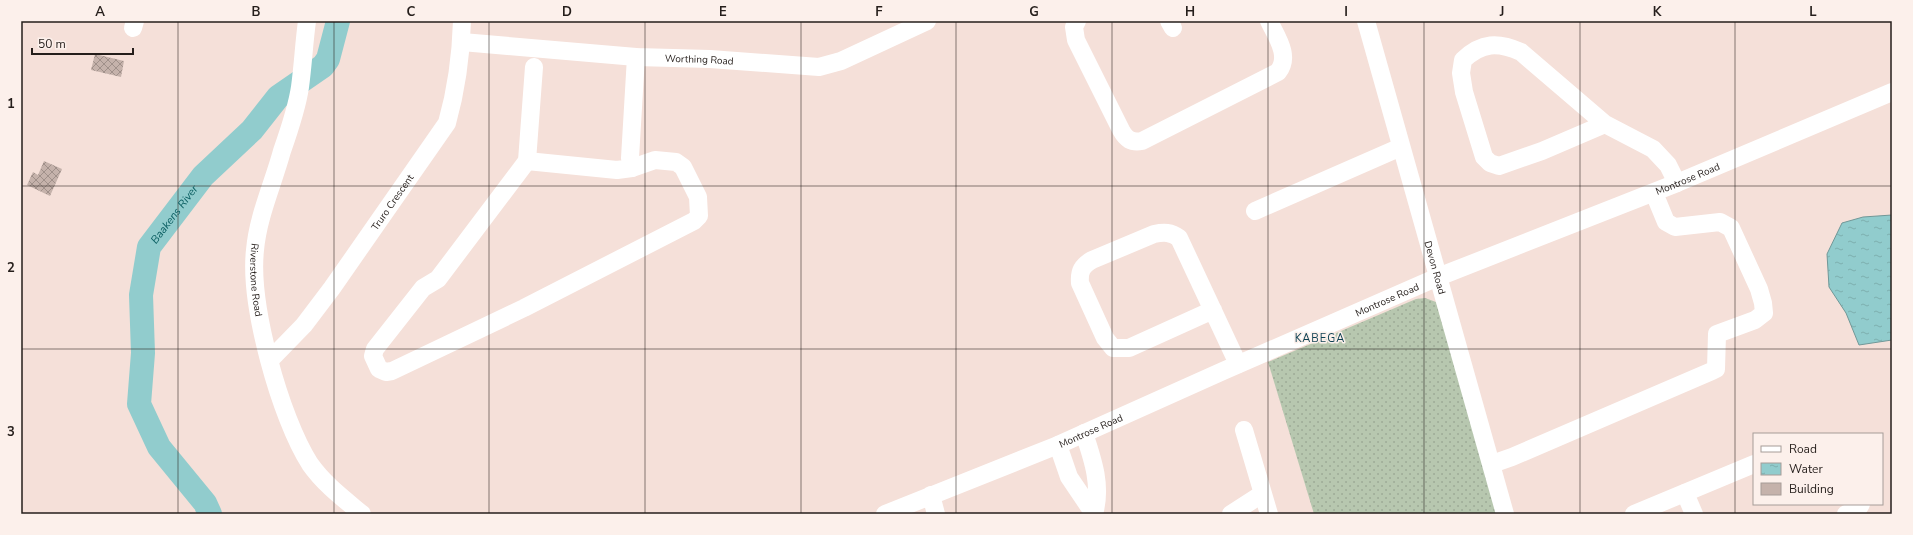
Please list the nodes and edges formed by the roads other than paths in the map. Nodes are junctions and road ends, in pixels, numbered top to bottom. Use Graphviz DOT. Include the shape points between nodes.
graph roads {
  1 [pos="307,21"];
  2 [pos="462,21"];
  3 [pos="927,21"];
  4 [pos="1077,21"];
  5 [pos="1269,21"];
  6 [pos="1366,21"];
  7 [pos="462,42"];
  8 [pos="636,57"];
  9 [pos="534,67"];
  10 [pos="1892,92"];
  11 [pos="1605,124"];
  12 [pos="1401,147"];
  13 [pos="527,161"];
  14 [pos="632,168"];
  15 [pos="1677,183"];
  16 [pos="1654,193"];
  17 [pos="1255,211"];
  18 [pos="1438,277"];
  19 [pos="1213,310"];
  20 [pos="270,360"];
  21 [pos="1238,364"];
  22 [pos="1244,430"];
  23 [pos="1084,433"];
  24 [pos="1058,445"];
  25 [pos="1492,464"];
  26 [pos="1753,464"];
  27 [pos="1686,493"];
  28 [pos="1262,494"];
  29 [pos="931,495"];
  30 [pos="1860,505"];
  31 [pos="362,514"];
  32 [pos="885,514"];
  33 [pos="936,514"];
  34 [pos="1231,514"];
  35 [pos="1269,514"];
  36 [pos="1505,514"];
  37 [pos="1634,514"];
  38 [pos="1694,514"];
  39 [pos="1846,514"];
  1 -- 20 [label="street, Riverstone Road" via="300,81 282,151 260,220 255,249 253,273 259,316"];
  2 -- 7 [label="street, Truro Crescent"];
  3 -- 8 [label="street, Worthing Road" via="841,61 819,67 710,59"];
  4 -- 5 [label="street" via="1074,27 1076,40 1121,130 1130,141 1136,143 1278,72 1283,66 1284,55"];
  6 -- 12 [label="street, Devon Road"];
  7 -- 8 [label="street, Worthing Road"];
  7 -- 20 [label="street, Truro Crescent" via="453,102 447,123 332,288 304,325"];
  8 -- 14 [label="street" via="630,158"];
  9 -- 13 [label="street"];
  10 -- 15 [label="street, Montrose Road"];
  11 -- 11 [label="street" via="1531,60 1513,49 1493,44 1476,50 1463,60 1461,73 1464,92 1484,157 1492,165 1499,166 1542,151"];
  11 -- 15 [label="street" via="1653,149 1668,165"];
  12 -- 17 [label="street"];
  12 -- 18 [label="street, Devon Road"];
  13 -- 14 [label="street" via="617,170"];
  13 -- 14 [label="street" via="438,280 423,288 375,349 373,356 379,369 392,371 517,312 694,221 699,216 698,197 684,167 668,160 655,160"];
  15 -- 16 [label="street, Montrose Road"];
  16 -- 18 [label="street, Montrose Road"];
  16 -- 25 [label="street" via="1666,222 1675,227 1716,222 1731,228 1759,289 1764,313 1755,320 1717,334 1716,369"];
  18 -- 21 [label="street, Montrose Road"];
  18 -- 25 [label="street, Devon Road"];
  19 -- 19 [label="street" via="1129,348 1114,348 1105,338 1080,283 1079,273 1092,260 1154,234 1174,234 1179,238"];
  19 -- 21 [label="street"];
  20 -- 31 [label="street, Riverstone Road" via="297,441 311,465 334,491"];
  21 -- 23 [label="street, Montrose Road"];
  22 -- 28 [label="street"];
  23 -- 24 [label="street, Montrose Road"];
  23 -- 24 [label="street" via="1097,475 1094,514 1070,477"];
  24 -- 29 [label="street, Montrose Road"];
  25 -- 36 [label="street, Devon Road"];
  26 -- 27 [label="street"];
  27 -- 37 [label="street"];
  27 -- 38 [label="street"];
  28 -- 34 [label="street"];
  28 -- 35 [label="street"];
  29 -- 32 [label="street, Montrose Road"];
  29 -- 33 [label="street"];
  30 -- 39 [label="street" via="1858,509"];
}
